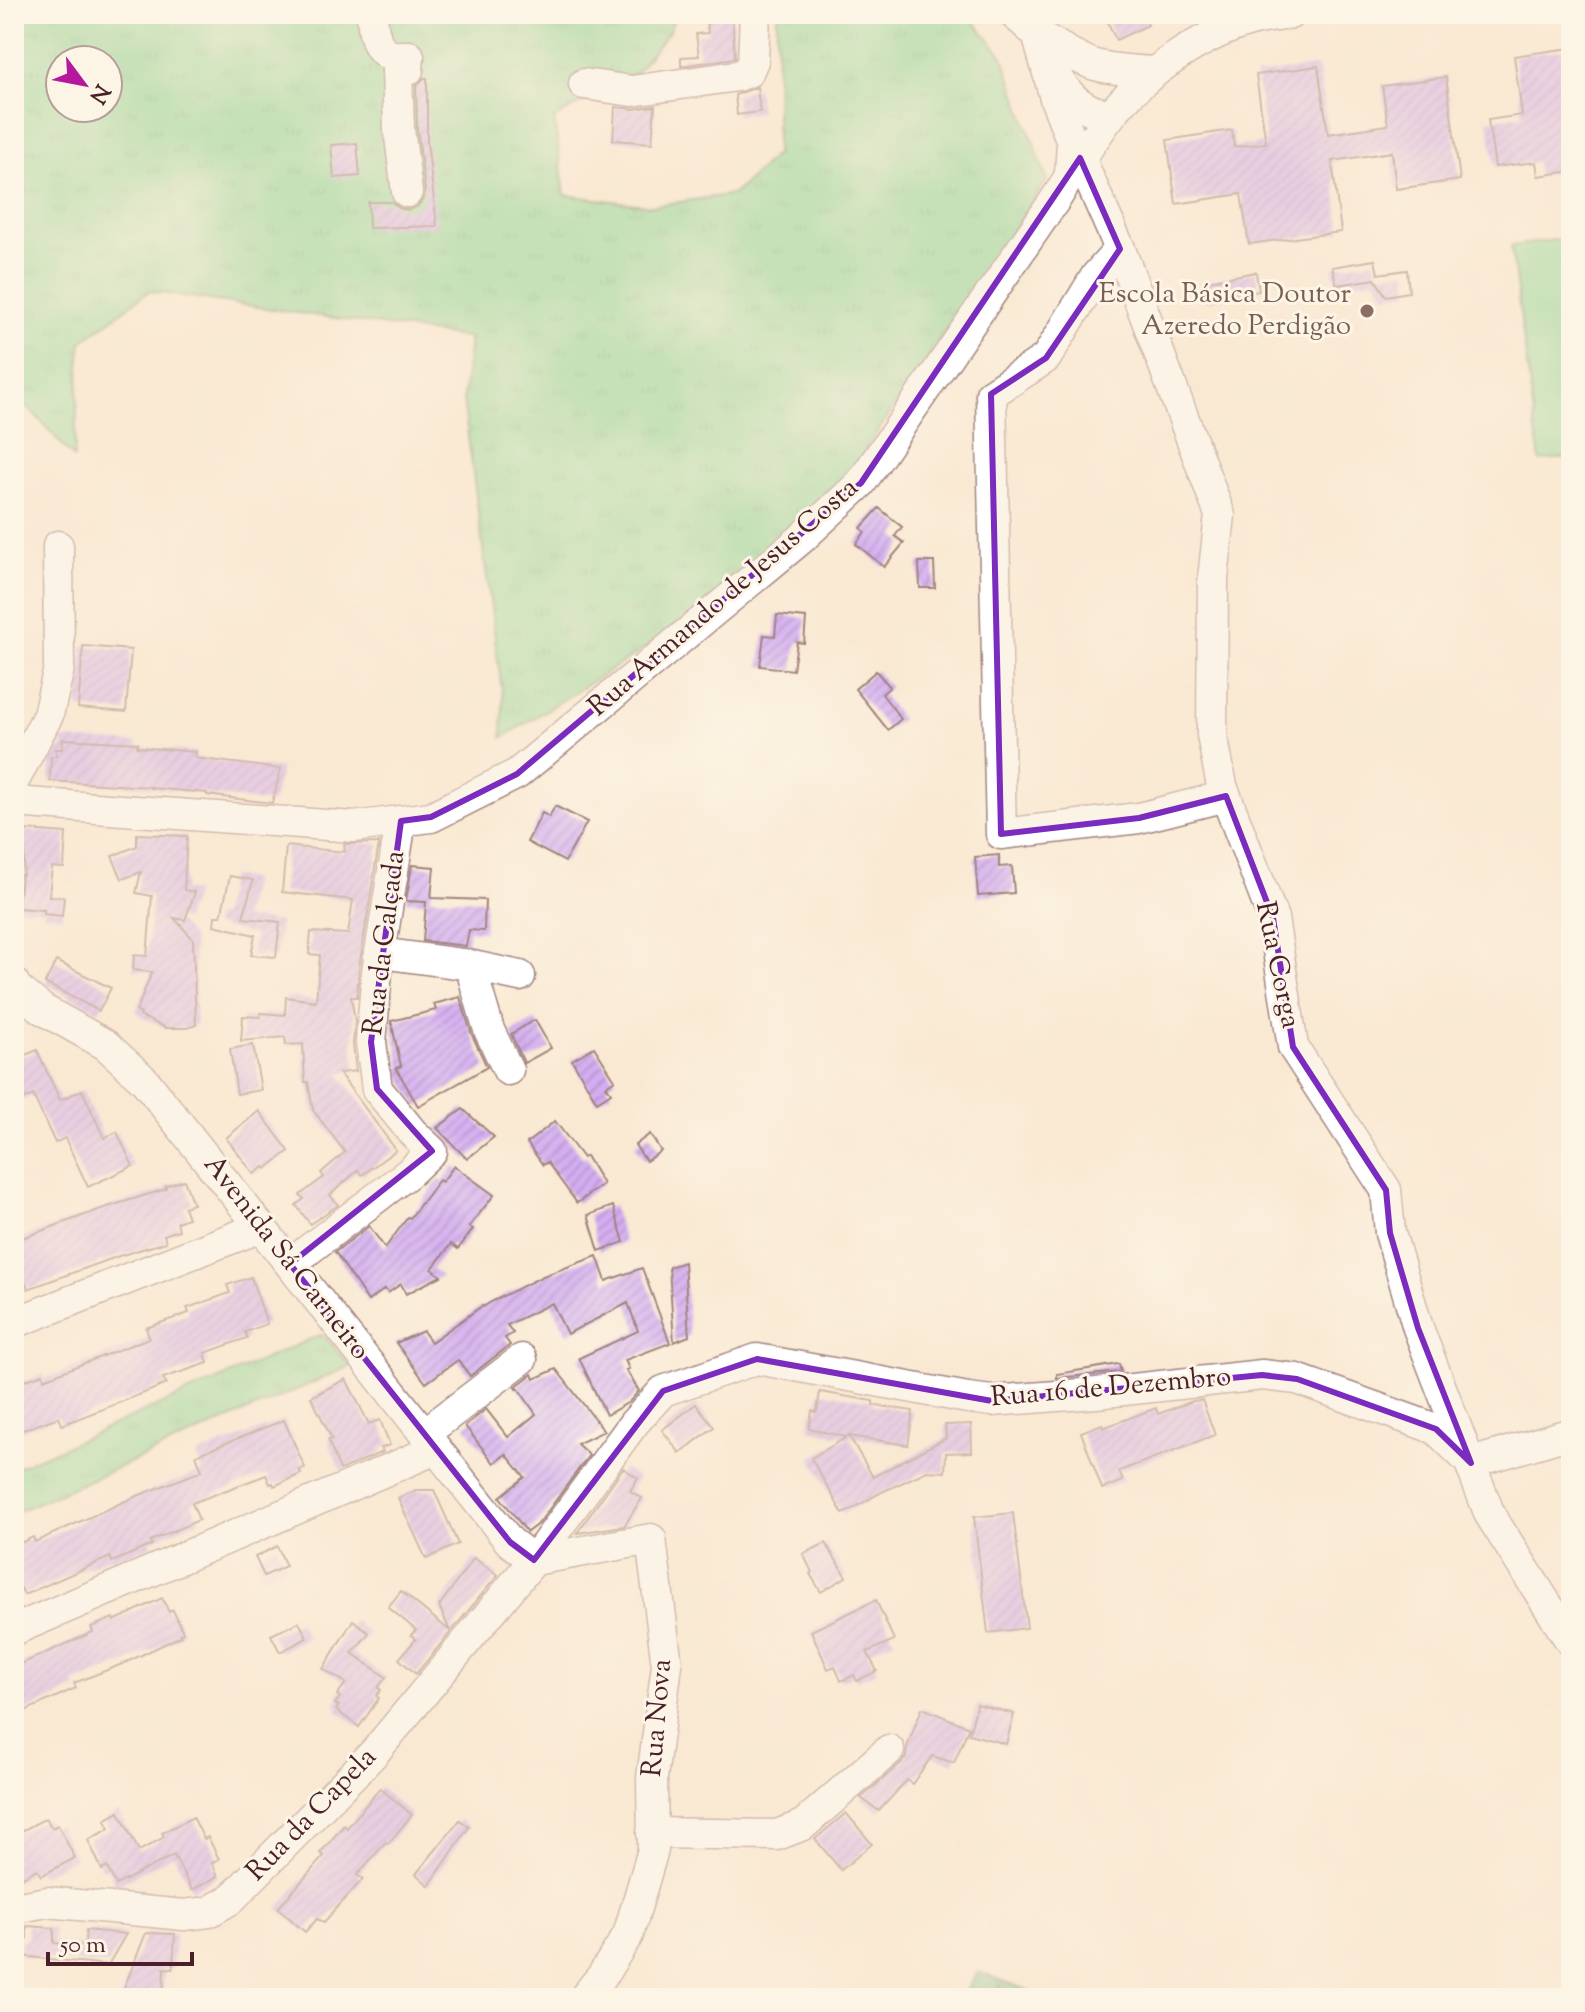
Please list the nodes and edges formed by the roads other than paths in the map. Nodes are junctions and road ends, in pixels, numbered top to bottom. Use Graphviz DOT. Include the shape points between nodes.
graph roads {
  1 [pos="372,14"];
  2 [pos="755,14"];
  3 [pos="1014,14"];
  4 [pos="1290,14"];
  5 [pos="1037,34"];
  6 [pos="1154,72"];
  7 [pos="584,84"];
  8 [pos="1113,112"];
  9 [pos="1075,167"];
  10 [pos="407,192"];
  11 [pos="1120,249"];
  12 [pos="58,546"];
  13 [pos="14,781"];
  14 [pos="1226,796"];
  15 [pos="14,802"];
  16 [pos="401,821"];
  17 [pos="380,953"];
  18 [pos="463,964"];
  19 [pos="520,976"];
  20 [pos="14,983"];
  21 [pos="508,1070"];
  22 [pos="261,1227"];
  23 [pos="290,1264"];
  24 [pos="14,1323"];
  25 [pos="522,1359"];
  26 [pos="1571,1433"];
  27 [pos="430,1441"];
  28 [pos="1471,1463"];
  29 [pos="534,1560"];
  30 [pos="14,1630"];
  31 [pos="1571,1642"];
  32 [pos="889,1750"];
  33 [pos="652,1833"];
  34 [pos="14,1908"];
  35 [pos="584,1998"];
  1 -- 10 [label="street" via="373,32 383,50 409,56 408,70 397,70"];
  2 -- 7 [label="street" via="748,72 632,91"];
  3 -- 5 [label="street"];
  4 -- 6 [label="street, Rua Armando de Jesus Costa" via="1234,27"];
  5 -- 6 [label="street" via="1094,64"];
  5 -- 8 [label="street" via="1063,86 1096,113"];
  5 -- 9 [label="street"];
  6 -- 8 [label="street, Rua Armando de Jesus Costa"];
  8 -- 9 [label="street, Rua Armando de Jesus Costa"];
  9 -- 11 [label="street, Rua Corga"];
  9 -- 16 [label="street, Rua Armando de Jesus Costa" via="861,483 801,539 517,774 431,817"];
  11 -- 14 [label="street, Rua Corga" via="1220,515 1213,579 1212,735"];
  11 -- 14 [label="street" via="1096,276 1046,358 991,394 1001,834 1139,818"];
  12 -- 13 [label="street" via="59,668 48,715"];
  14 -- 28 [label="street, Rua Corga" via="1273,918 1293,1047 1386,1190 1390,1233 1418,1328"];
  15 -- 16 [label="street, Rua Armando de Jesus Costa" via="354,827"];
  16 -- 17 [label="street, Rua da Calçada"];
  17 -- 18 [label="street"];
  17 -- 23 [label="street, Rua da Calçada" via="371,1042 377,1089 432,1151"];
  18 -- 19 [label="street"];
  18 -- 21 [label="street" via="471,969 489,1030"];
  20 -- 22 [label="street, Avenida Sá Carneiro" via="42,1009 106,1045 145,1081"];
  22 -- 23 [label="street, Avenida Sá Carneiro"];
  22 -- 24 [label="street"];
  23 -- 27 [label="street, Avenida Sá Carneiro"];
  25 -- 27 [label="street"];
  26 -- 28 [label="street"];
  27 -- 29 [label="street, Avenida Sá Carneiro" via="510,1542"];
  27 -- 30 [label="street"];
  28 -- 29 [label="street, Rua 16 de Dezembro" via="1436,1429 1297,1379 1262,1375 992,1401 757,1359 663,1391"];
  28 -- 31 [label="street, Rua Corga" via="1490,1515"];
  29 -- 33 [label="street, Rua Nova" via="651,1539 667,1665 652,1778"];
  29 -- 34 [label="street, Rua da Capela" via="373,1754 231,1899 209,1912 184,1915 47,1902"];
  32 -- 33 [label="street" via="803,1825 777,1835"];
  33 -- 35 [label="street, Rua Nova" via="653,1850 628,1935"];
}
